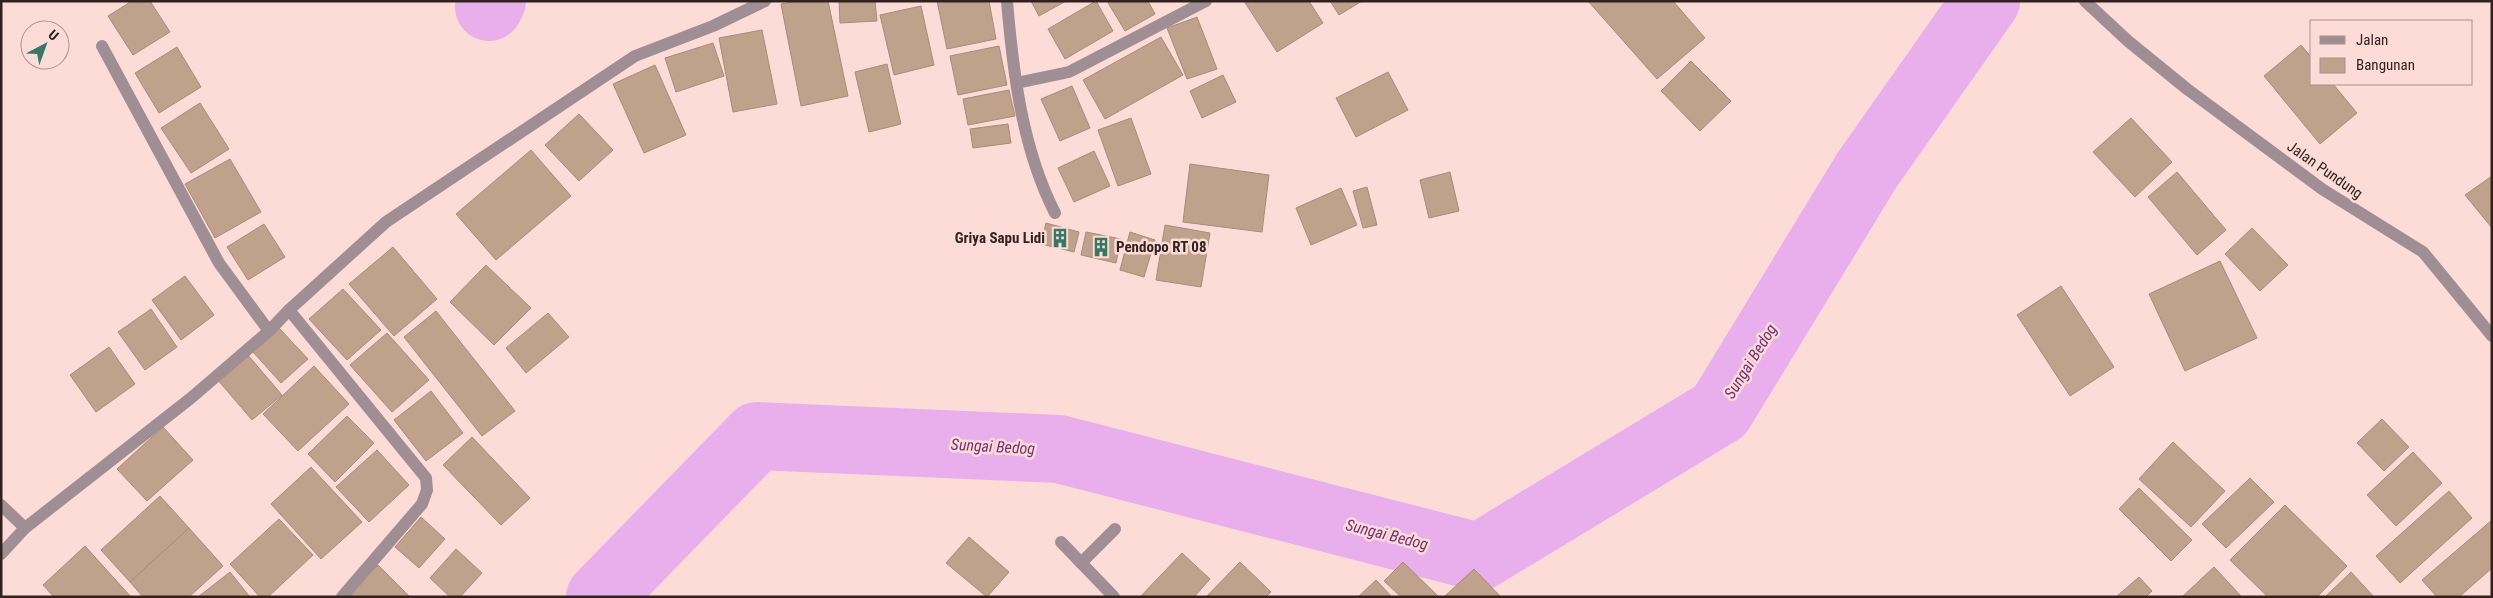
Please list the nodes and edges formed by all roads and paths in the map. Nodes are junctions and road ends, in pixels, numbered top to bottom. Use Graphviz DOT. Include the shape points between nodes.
graph roads {
  1 [pos="765,1"];
  2 [pos="1008,1"];
  3 [pos="1206,1"];
  4 [pos="2085,1"];
  5 [pos="102,46"];
  6 [pos="1016,83"];
  7 [pos="1055,213"];
  8 [pos="289,310"];
  9 [pos="269,331"];
  10 [pos="2492,336"];
  11 [pos="1,505"];
  12 [pos="25,528"];
  13 [pos="1114,529"];
  14 [pos="1061,542"];
  15 [pos="1,554"];
  16 [pos="1081,563"];
  17 [pos="342,597"];
  18 [pos="1114,597"];
  1 -- 8 [label="street" via="713,26 634,56 386,222"];
  2 -- 6 [label="street"];
  3 -- 6 [label="street" via="1069,72"];
  4 -- 10 [label="street, Jalan Pundung" via="2187,89 2322,189 2423,252"];
  5 -- 9 [label="street" via="219,263"];
  6 -- 7 [label="street" via="1030,150"];
  8 -- 9 [label="street"];
  8 -- 17 [label="street" via="426,478 427,490 422,504"];
  9 -- 12 [label="street" via="191,398"];
  11 -- 12 [label="street"];
  12 -- 15 [label="street"];
  13 -- 16 [label="street"];
  14 -- 16 [label="street"];
  16 -- 18 [label="street"];
}
